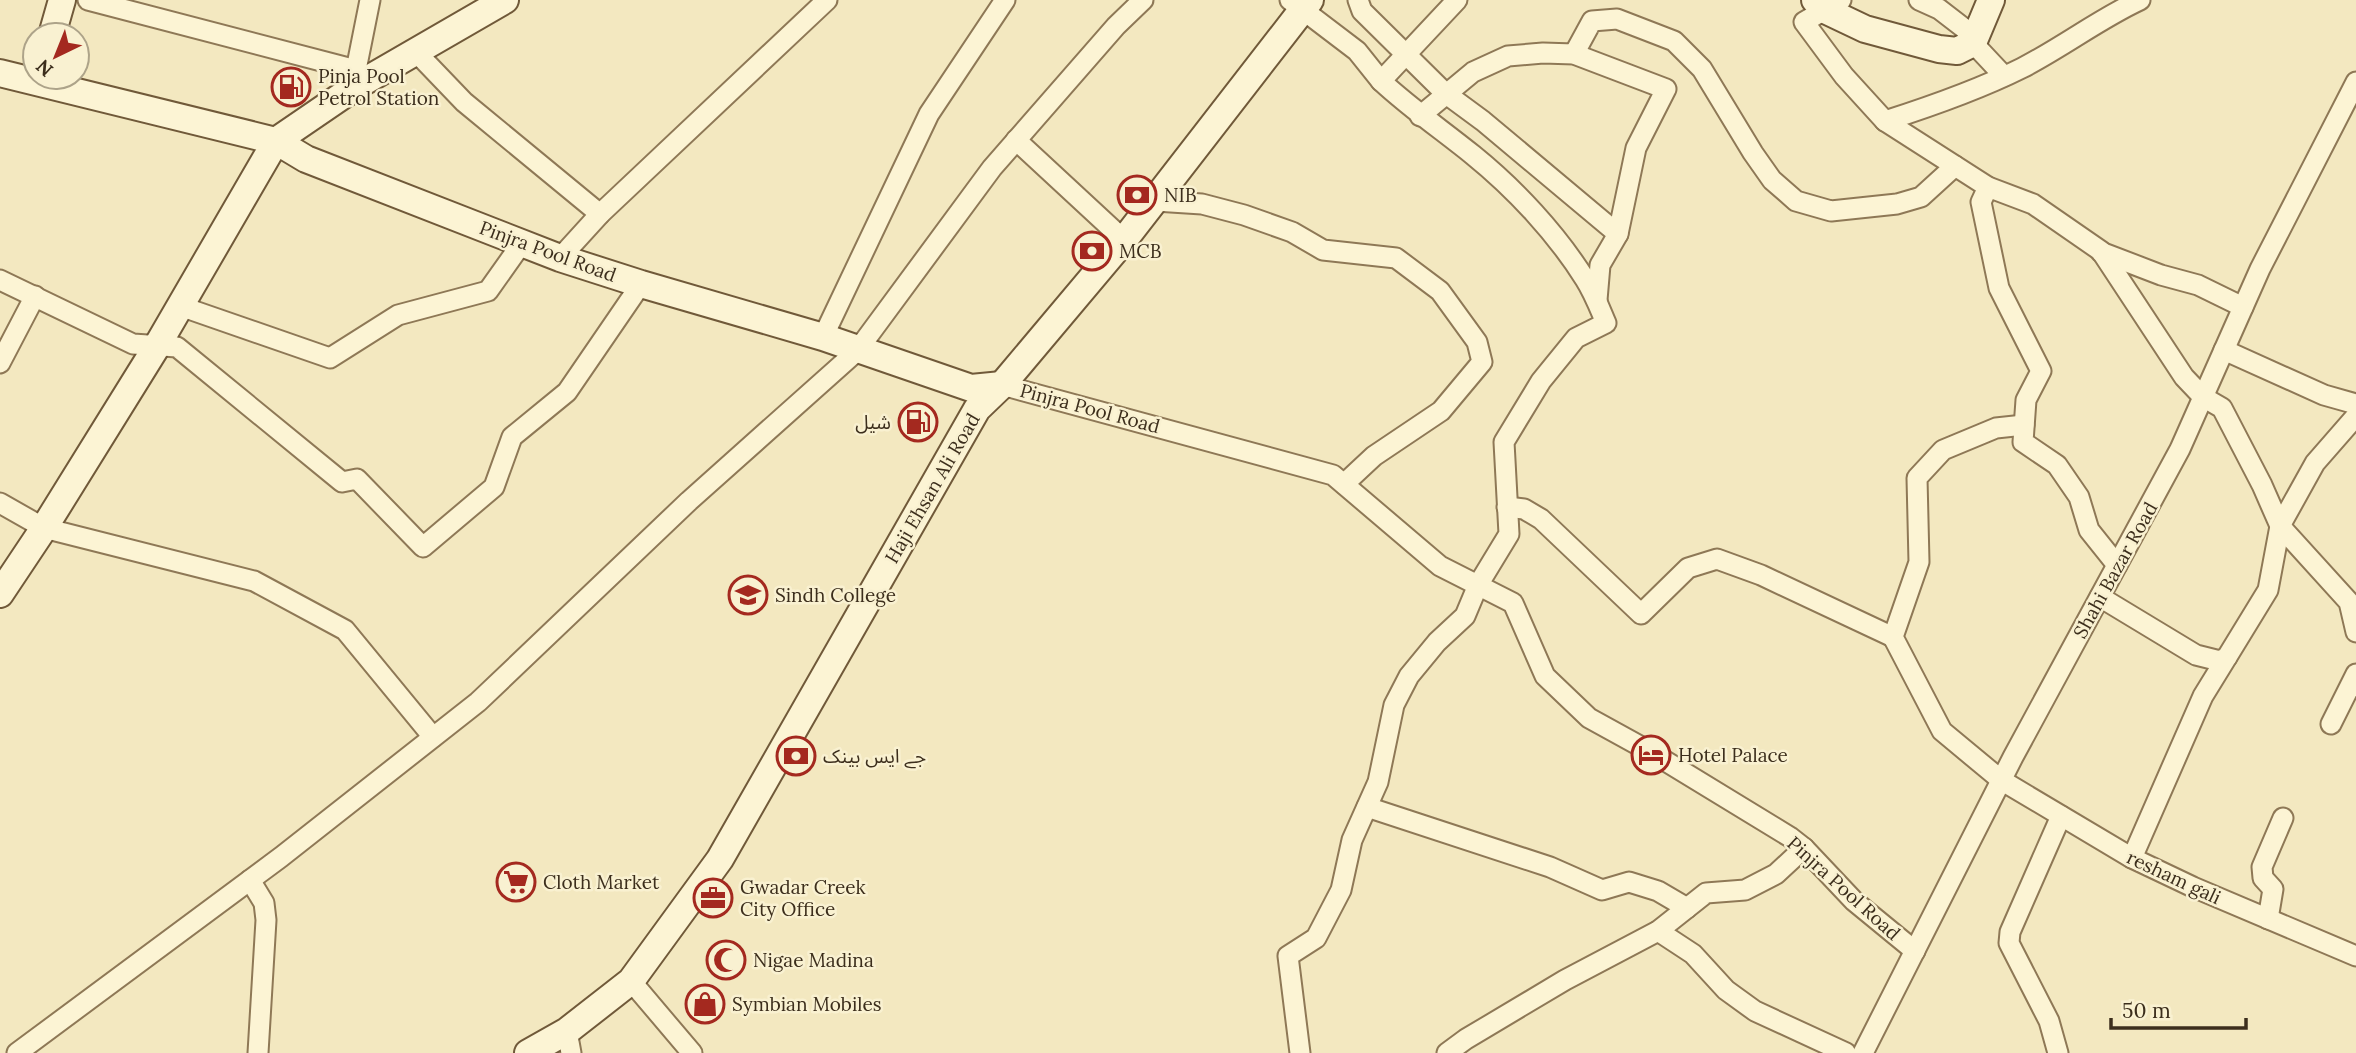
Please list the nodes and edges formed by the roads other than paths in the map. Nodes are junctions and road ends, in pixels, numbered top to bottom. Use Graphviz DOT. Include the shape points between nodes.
graph roads {
  1 [pos="62,0"];
  2 [pos="88,0"];
  3 [pos="370,0"];
  4 [pos="505,0"];
  5 [pos="827,0"];
  6 [pos="1005,0"];
  7 [pos="1143,0"];
  8 [pos="1358,0"];
  9 [pos="1457,0"];
  10 [pos="1919,0"];
  11 [pos="1990,0"];
  12 [pos="2140,0"];
  13 [pos="1301,3"];
  14 [pos="1826,3"];
  15 [pos="56,21"];
  16 [pos="1973,43"];
  17 [pos="417,53"];
  18 [pos="1574,54"];
  19 [pos="1405,55"];
  20 [pos="0,73"];
  21 [pos="2004,76"];
  22 [pos="21,77"];
  23 [pos="357,78"];
  24 [pos="1381,81"];
  25 [pos="2356,82"];
  26 [pos="82,91"];
  27 [pos="1445,93"];
  28 [pos="1420,116"];
  29 [pos="1885,121"];
  30 [pos="1016,140"];
  31 [pos="276,141"];
  32 [pos="1955,166"];
  33 [pos="1988,187"];
  34 [pos="1155,201"];
  35 [pos="600,214"];
  36 [pos="1618,234"];
  37 [pos="1124,240"];
  38 [pos="522,243"];
  39 [pos="2101,251"];
  40 [pos="560,258"];
  41 [pos="0,280"];
  42 [pos="641,284"];
  43 [pos="35,296"];
  44 [pos="1597,303"];
  45 [pos="180,306"];
  46 [pos="2243,307"];
  47 [pos="823,337"];
  48 [pos="157,346"];
  49 [pos="2224,350"];
  50 [pos="857,351"];
  51 [pos="0,363"];
  52 [pos="1002,385"];
  53 [pos="2203,397"];
  54 [pos="2356,404"];
  55 [pos="2356,415"];
  56 [pos="2024,425"];
  57 [pos="1344,484"];
  58 [pos="1507,507"];
  59 [pos="5,510"];
  60 [pos="2280,526"];
  61 [pos="44,528"];
  62 [pos="2117,565"];
  63 [pos="1478,585"];
  64 [pos="0,594"];
  65 [pos="2100,597"];
  66 [pos="2356,632"];
  67 [pos="1892,638"];
  68 [pos="2227,657"];
  69 [pos="2356,674"];
  70 [pos="2331,724"];
  71 [pos="433,737"];
  72 [pos="2001,780"];
  73 [pos="1367,807"];
  74 [pos="2061,816"];
  75 [pos="2283,818"];
  76 [pos="1804,848"];
  77 [pos="2132,858"];
  78 [pos="250,880"];
  79 [pos="1687,908"];
  80 [pos="2268,919"];
  81 [pos="1658,932"];
  82 [pos="1915,951"];
  83 [pos="2356,956"];
  84 [pos="631,981"];
  85 [pos="569,1042"];
  86 [pos="17,1053"];
  87 [pos="258,1053"];
  88 [pos="528,1053"];
  89 [pos="692,1053"];
  90 [pos="1300,1053"];
  91 [pos="1447,1053"];
  92 [pos="1846,1053"];
  93 [pos="1863,1053"];
  94 [pos="2058,1053"];
  1 -- 15 [label="street"];
  2 -- 23 [label="street"];
  3 -- 23 [label="street"];
  4 -- 17 [label="street"];
  5 -- 35 [label="street"];
  6 -- 47 [label="street" via="929,114"];
  7 -- 30 [label="street"];
  8 -- 19 [label="street" via="1362,11"];
  9 -- 19 [label="street"];
  10 -- 16 [label="street" via="1965,29"];
  11 -- 16 [label="street"];
  12 -- 21 [label="street"];
  13 -- 24 [label="street" via="1357,51"];
  13 -- 34 [label="street, Haji Ehsan Ali Road"];
  14 -- 16 [label="street" via="1865,29 1939,49 1957,51"];
  14 -- 29 [label="street" via="1804,22"];
  16 -- 21 [label="street"];
  17 -- 23 [label="street"];
  17 -- 35 [label="street" via="464,102"];
  18 -- 27 [label="street" via="1508,56 1473,72"];
  18 -- 32 [label="street" via="1592,21 1617,19 1674,41 1702,69 1772,180 1796,201 1831,211 1897,204 1922,197"];
  18 -- 36 [label="street" via="1666,89 1636,148"];
  19 -- 24 [label="street"];
  19 -- 27 [label="street"];
  20 -- 22 [label="street, Pinjra Pool Road"];
  21 -- 29 [label="street" via="1956,98"];
  23 -- 31 [label="street"];
  24 -- 28 [label="street"];
  25 -- 46 [label="street, Shahi Bazar Road"];
  26 -- 31 [label="street, Pinjra Pool Road"];
  27 -- 28 [label="street"];
  27 -- 36 [label="street"];
  28 -- 44 [label="street" via="1474,156 1521,200 1558,242"];
  29 -- 32 [label="street"];
  30 -- 37 [label="street"];
  30 -- 50 [label="street"];
  31 -- 38 [label="street, Pinjra Pool Road" via="306,159"];
  31 -- 45 [label="street"];
  32 -- 33 [label="street"];
  33 -- 39 [label="street" via="2033,204"];
  33 -- 56 [label="street" via="1981,202 1999,288 2041,371 2026,400"];
  34 -- 37 [label="street, Haji Ehsan Ali Road"];
  34 -- 57 [label="street" via="1202,204 1244,215 1292,232 1323,250 1396,258 1440,291 1477,342 1482,362 1441,411 1374,456"];
  35 -- 40 [label="street"];
  36 -- 44 [label="street" via="1600,265"];
  37 -- 52 [label="street, Haji Ehsan Ali Road"];
  38 -- 40 [label="street, Pinjra Pool Road"];
  38 -- 45 [label="street" via="488,292 398,315 330,358"];
  39 -- 46 [label="street" via="2198,285"];
  39 -- 53 [label="street" via="2184,377"];
  40 -- 42 [label="street, Pinjra Pool Road"];
  41 -- 43 [label="street"];
  42 -- 47 [label="street, Pinjra Pool Road"];
  42 -- 48 [label="street" via="566,392 512,437 494,487 423,547 357,479 342,482 177,347"];
  43 -- 48 [label="street" via="133,344"];
  43 -- 51 [label="street"];
  44 -- 58 [label="street" via="1606,323 1576,338 1541,381 1504,442"];
  45 -- 48 [label="street"];
  46 -- 49 [label="street, Shahi Bazar Road"];
  47 -- 50 [label="street, Pinjra Pool Road"];
  48 -- 61 [label="street"];
  49 -- 53 [label="street, Shahi Bazar Road"];
  49 -- 54 [label="street" via="2324,395"];
  50 -- 52 [label="street, Pinjra Pool Road" via="971,388"];
  50 -- 71 [label="street" via="689,501 478,702"];
  52 -- 57 [label="street, Pinjra Pool Road" via="1333,475"];
  52 -- 84 [label="street, Haji Ehsan Ali Road" via="977,409 720,859"];
  53 -- 60 [label="street" via="2222,408"];
  53 -- 62 [label="street, Shahi Bazar Road"];
  55 -- 60 [label="street" via="2315,463"];
  56 -- 62 [label="street" via="2023,442 2057,465 2079,497 2088,530"];
  56 -- 67 [label="street" via="1996,428 1943,450 1917,478 1919,562"];
  57 -- 63 [label="street, Pinjra Pool Road" via="1440,566"];
  58 -- 63 [label="street" via="1509,534"];
  58 -- 67 [label="street" via="1524,509 1541,519 1641,614 1688,568 1717,559 1761,575"];
  59 -- 61 [label="street"];
  60 -- 66 [label="street" via="2349,602"];
  60 -- 68 [label="street" via="2268,590"];
  61 -- 64 [label="street"];
  61 -- 71 [label="street" via="254,581 345,630"];
  62 -- 65 [label="street, Shahi Bazar Road"];
  63 -- 73 [label="street" via="1465,616 1409,676 1394,705 1378,782"];
  63 -- 76 [label="street, Pinjra Pool Road" via="1513,603 1545,676 1589,718"];
  65 -- 68 [label="street" via="2196,654 2220,661"];
  65 -- 72 [label="street, Shahi Bazar Road"];
  67 -- 72 [label="street, resham gali" via="1941,731"];
  68 -- 77 [label="street" via="2203,696"];
  69 -- 70 [label="street"];
  71 -- 78 [label="street"];
  72 -- 74 [label="street, resham gali"];
  72 -- 82 [label="street, Shahi Bazar Road"];
  73 -- 79 [label="street" via="1550,867 1602,890 1629,882 1658,891"];
  73 -- 90 [label="street" via="1352,840 1341,890 1316,939 1288,956"];
  74 -- 77 [label="street, resham gali"];
  74 -- 94 [label="street" via="2009,943 2049,1021"];
  75 -- 80 [label="street" via="2262,867 2263,878 2273,889"];
  76 -- 79 [label="street" via="1776,874 1745,890 1706,893"];
  76 -- 82 [label="street, Pinjra Pool Road" via="1854,901"];
  77 -- 80 [label="street, resham gali"];
  78 -- 86 [label="street"];
  78 -- 87 [label="street" via="264,903 267,920"];
  79 -- 81 [label="street"];
  80 -- 83 [label="street, resham gali"];
  81 -- 91 [label="street" via="1565,980"];
  81 -- 92 [label="street" via="1693,954 1726,990 1755,1011"];
  82 -- 93 [label="street, Shahi Bazar Road"];
  84 -- 85 [label="street, Haji Ehsan Ali Road"];
  84 -- 89 [label="street"];
  85 -- 88 [label="street, Haji Ehsan Ali Road"];
}
